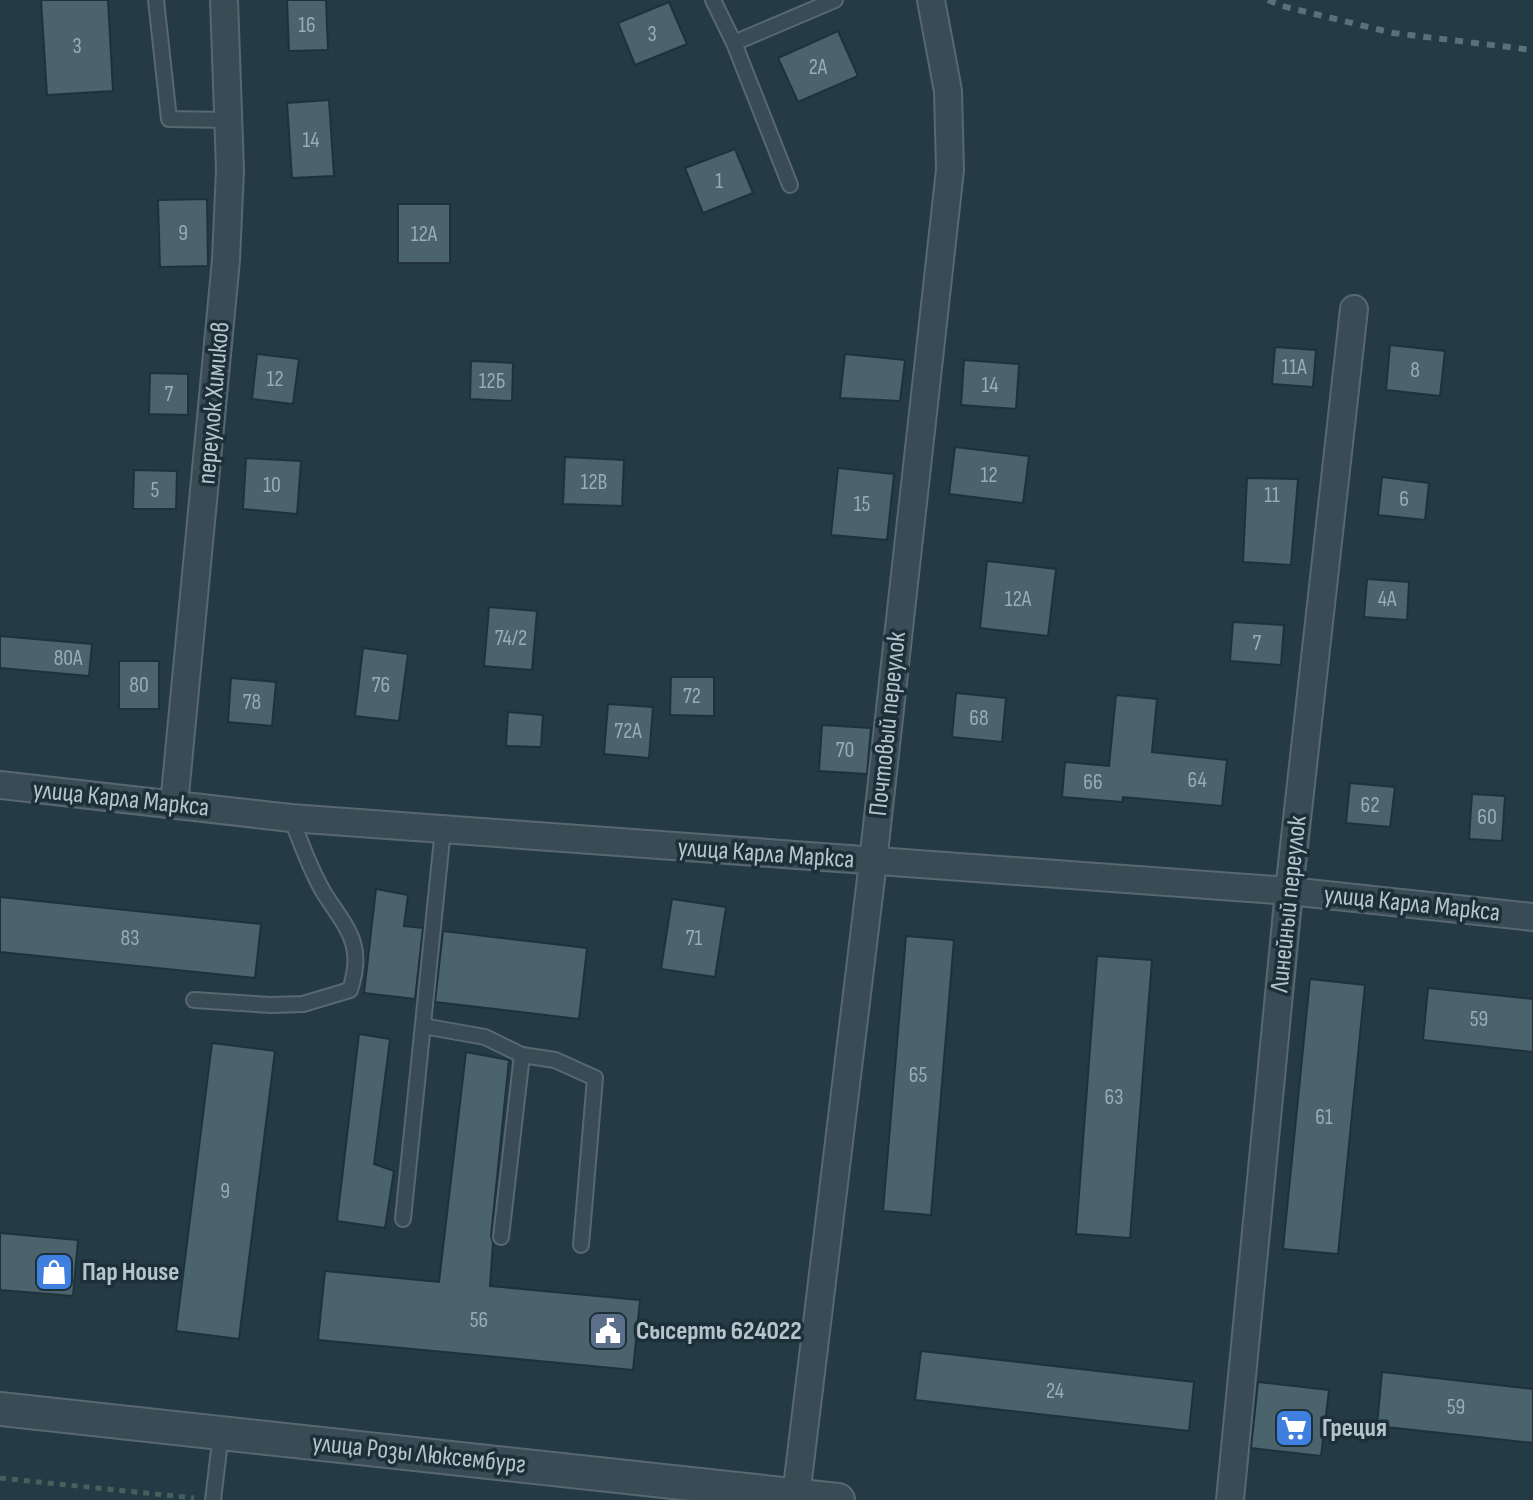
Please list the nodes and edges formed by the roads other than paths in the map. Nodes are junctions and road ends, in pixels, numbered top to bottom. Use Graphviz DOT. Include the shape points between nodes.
graph roads {
  1 [pos="156,0"];
  2 [pos="224,0"];
  3 [pos="713,0"];
  4 [pos="835,0"];
  5 [pos="931,0"];
  6 [pos="734,43"];
  7 [pos="228,120"];
  8 [pos="790,185"];
  9 [pos="1354,309"];
  10 [pos="0,785"];
  11 [pos="174,805"];
  12 [pos="291,818"];
  13 [pos="443,829"];
  14 [pos="873,862"];
  15 [pos="1289,891"];
  16 [pos="1533,917"];
  17 [pos="194,1000"];
  18 [pos="423,1026"];
  19 [pos="522,1055"];
  20 [pos="403,1219"];
  21 [pos="501,1237"];
  22 [pos="581,1245"];
  23 [pos="0,1409"];
  24 [pos="221,1432"];
  25 [pos="796,1496"];
  26 [pos="213,1500"];
  27 [pos="838,1500"];
  28 [pos="1230,1500"];
  1 -- 7 [label="lane" via="169,119"];
  2 -- 7 [label="street, переулок Химиков"];
  3 -- 6 [label="lane"];
  4 -- 6 [label="lane"];
  5 -- 14 [label="street, Почтовый переулок" via="948,91 950,170"];
  6 -- 8 [label="lane"];
  7 -- 11 [label="street, переулок Химиков" via="226,260"];
  9 -- 15 [label="street, Линейный переулок"];
  10 -- 11 [label="street, улица Карла Маркса"];
  11 -- 12 [label="street, улица Карла Маркса"];
  12 -- 13 [label="street, улица Карла Маркса"];
  12 -- 17 [label="lane" via="323,891 345,921 356,948 350,990 303,1004"];
  13 -- 14 [label="street, улица Карла Маркса"];
  13 -- 18 [label="lane"];
  14 -- 15 [label="street, улица Карла Маркса"];
  14 -- 25 [label="street, Почтовый переулок"];
  15 -- 16 [label="street, улица Карла Маркса"];
  15 -- 28 [label="street, Линейный переулок"];
  18 -- 19 [label="lane" via="485,1037"];
  18 -- 20 [label="lane"];
  19 -- 21 [label="lane"];
  19 -- 22 [label="lane" via="555,1060 595,1078"];
  23 -- 24 [label="street, улица Розы Люксембург"];
  24 -- 25 [label="street, улица Розы Люксембург"];
  24 -- 26 [label="lane"];
  25 -- 27 [label="street, улица Розы Люксембург"];
}
